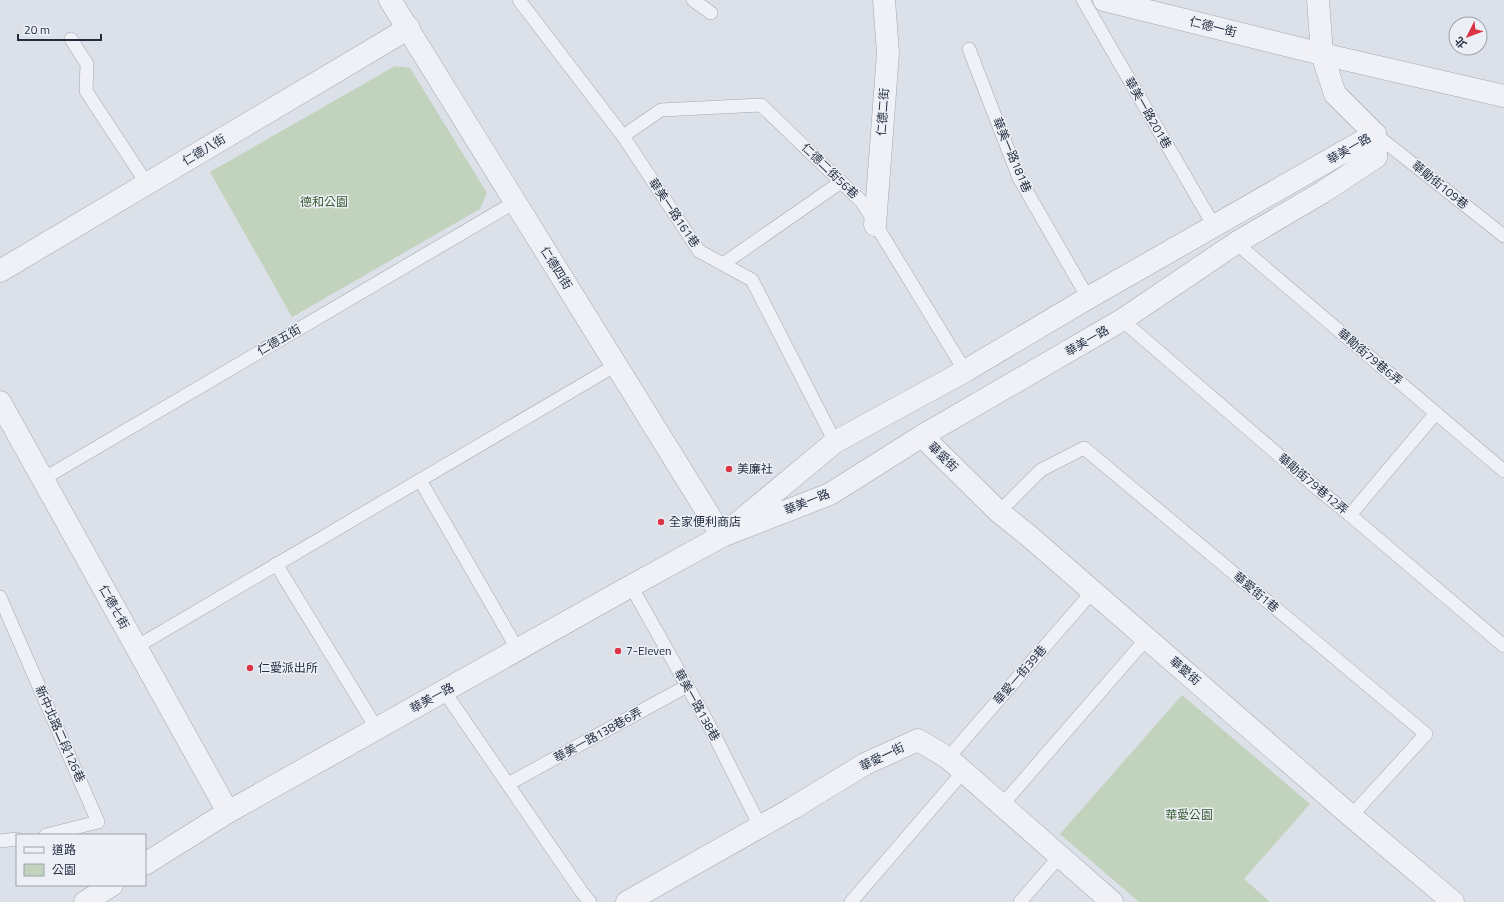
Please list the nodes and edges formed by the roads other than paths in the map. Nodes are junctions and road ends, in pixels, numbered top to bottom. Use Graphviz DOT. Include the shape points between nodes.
graph roads {
  1 [pos="390,0"];
  2 [pos="519,0"];
  3 [pos="693,0"];
  4 [pos="884,0"];
  5 [pos="1083,0"];
  6 [pos="1104,0"];
  7 [pos="1318,0"];
  8 [pos="711,13"];
  9 [pos="409,28"];
  10 [pos="70,39"];
  11 [pos="969,49"];
  12 [pos="1322,54"];
  13 [pos="1504,96"];
  14 [pos="1375,134"];
  15 [pos="623,136"];
  16 [pos="841,182"];
  17 [pos="147,184"];
  18 [pos="515,202"];
  19 [pos="875,225"];
  20 [pos="1214,226"];
  21 [pos="1504,236"];
  22 [pos="1236,243"];
  23 [pos="723,264"];
  24 [pos="0,271"];
  25 [pos="1088,298"];
  26 [pos="1122,320"];
  27 [pos="616,365"];
  28 [pos="965,371"];
  29 [pos="0,402"];
  30 [pos="1436,413"];
  31 [pos="922,436"];
  32 [pos="835,442"];
  33 [pos="1504,471"];
  34 [pos="43,479"];
  35 [pos="420,480"];
  36 [pos="999,512"];
  37 [pos="1350,515"];
  38 [pos="722,536"];
  39 [pos="276,564"];
  40 [pos="631,586"];
  41 [pos="1093,591"];
  42 [pos="0,597"];
  43 [pos="1147,638"];
  44 [pos="1504,646"];
  45 [pos="136,647"];
  46 [pos="518,650"];
  47 [pos="687,686"];
  48 [pos="444,691"];
  49 [pos="377,728"];
  50 [pos="955,765"];
  51 [pos="508,784"];
  52 [pos="1002,805"];
  53 [pos="228,812"];
  54 [pos="1351,816"];
  55 [pos="760,826"];
  56 [pos="50,834"];
  57 [pos="16,839"];
  58 [pos="0,841"];
  59 [pos="1059,857"];
  60 [pos="146,863"];
  61 [pos="110,886"];
  62 [pos="85,902"];
  63 [pos="590,902"];
  64 [pos="627,902"];
  65 [pos="851,902"];
  66 [pos="1020,902"];
  67 [pos="1112,902"];
  68 [pos="1453,902"];
  1 -- 9 [label="street, 仁德四街"];
  2 -- 15 [label="lane, 華美一路161巷"];
  3 -- 8 [label="lane"];
  4 -- 19 [label="street, 仁德二街" via="888,53"];
  5 -- 20 [label="lane, 華美一路201巷"];
  6 -- 12 [label="street, 仁德一街"];
  7 -- 12 [label="street"];
  9 -- 17 [label="street, 仁德八街"];
  9 -- 18 [label="street, 仁德四街"];
  10 -- 17 [label="lane" via="87,64 86,91"];
  11 -- 25 [label="lane, 華美一路181巷" via="1019,178"];
  12 -- 13 [label="street, 仁德一街"];
  12 -- 14 [label="street" via="1335,94"];
  14 -- 20 [label="street, 華美一路"];
  14 -- 21 [label="lane, 華勛街109巷"];
  14 -- 22 [label="street, 華美一路" via="1376,157 1323,192"];
  15 -- 16 [label="lane, 仁德二街56巷" via="661,110 761,105"];
  15 -- 23 [label="lane, 華美一路161巷" via="699,251"];
  16 -- 19 [label="lane, 仁德二街56巷" via="862,202"];
  16 -- 23 [label="lane"];
  17 -- 24 [label="street, 仁德八街"];
  18 -- 27 [label="street, 仁德四街"];
  18 -- 34 [label="lane, 仁德五街"];
  19 -- 28 [label="lane, 仁德二街56巷"];
  20 -- 25 [label="street, 華美一路"];
  22 -- 26 [label="street, 華美一路"];
  22 -- 30 [label="lane, 華勛街79巷6弄"];
  23 -- 32 [label="lane, 華美一路161巷" via="752,280"];
  25 -- 28 [label="street, 華美一路"];
  26 -- 31 [label="street, 華美一路"];
  26 -- 37 [label="lane, 華勛街79巷12弄"];
  27 -- 35 [label="lane"];
  27 -- 38 [label="street, 仁德四街"];
  28 -- 32 [label="street, 華美一路"];
  29 -- 34 [label="street, 仁德七街"];
  30 -- 33 [label="lane, 華勛街79巷6弄"];
  30 -- 37 [label="lane"];
  31 -- 36 [label="street, 華愛街"];
  31 -- 38 [label="street, 華美一路" via="830,494"];
  32 -- 38 [label="street, 華美一路"];
  34 -- 45 [label="street, 仁德七街"];
  35 -- 39 [label="lane"];
  35 -- 46 [label="lane"];
  36 -- 41 [label="street, 華愛街"];
  36 -- 54 [label="lane, 華愛街1巷" via="1041,470 1084,448 1426,734"];
  37 -- 44 [label="lane, 華勛街79巷12弄"];
  38 -- 40 [label="street, 華美一路"];
  39 -- 45 [label="lane"];
  39 -- 49 [label="lane"];
  40 -- 46 [label="street, 華美一路"];
  40 -- 47 [label="lane, 華美一路138巷"];
  41 -- 43 [label="street, 華愛街"];
  41 -- 50 [label="lane, 華愛一街39巷"];
  42 -- 56 [label="lane, 新中北路二段126巷" via="98,822"];
  43 -- 52 [label="lane"];
  43 -- 54 [label="street, 華愛街"];
  45 -- 53 [label="street, 仁德七街"];
  46 -- 48 [label="street, 華美一路"];
  47 -- 51 [label="lane, 華美一路138巷6弄"];
  47 -- 55 [label="lane, 華美一路138巷"];
  48 -- 49 [label="street, 華美一路"];
  48 -- 51 [label="lane"];
  49 -- 53 [label="street, 華美一路"];
  50 -- 52 [label="street, 華愛一街"];
  50 -- 55 [label="street, 華愛一街" via="918,740 865,764"];
  50 -- 65 [label="lane, 華愛一街39巷"];
  51 -- 63 [label="lane"];
  52 -- 59 [label="street, 華愛一街"];
  53 -- 60 [label="street, 華美一路"];
  54 -- 68 [label="street, 華愛街"];
  55 -- 64 [label="street, 華愛一街"];
  57 -- 58 [label="lane"];
  59 -- 66 [label="lane"];
  59 -- 67 [label="street, 華愛一街"];
  61 -- 62 [label="street"];
}
